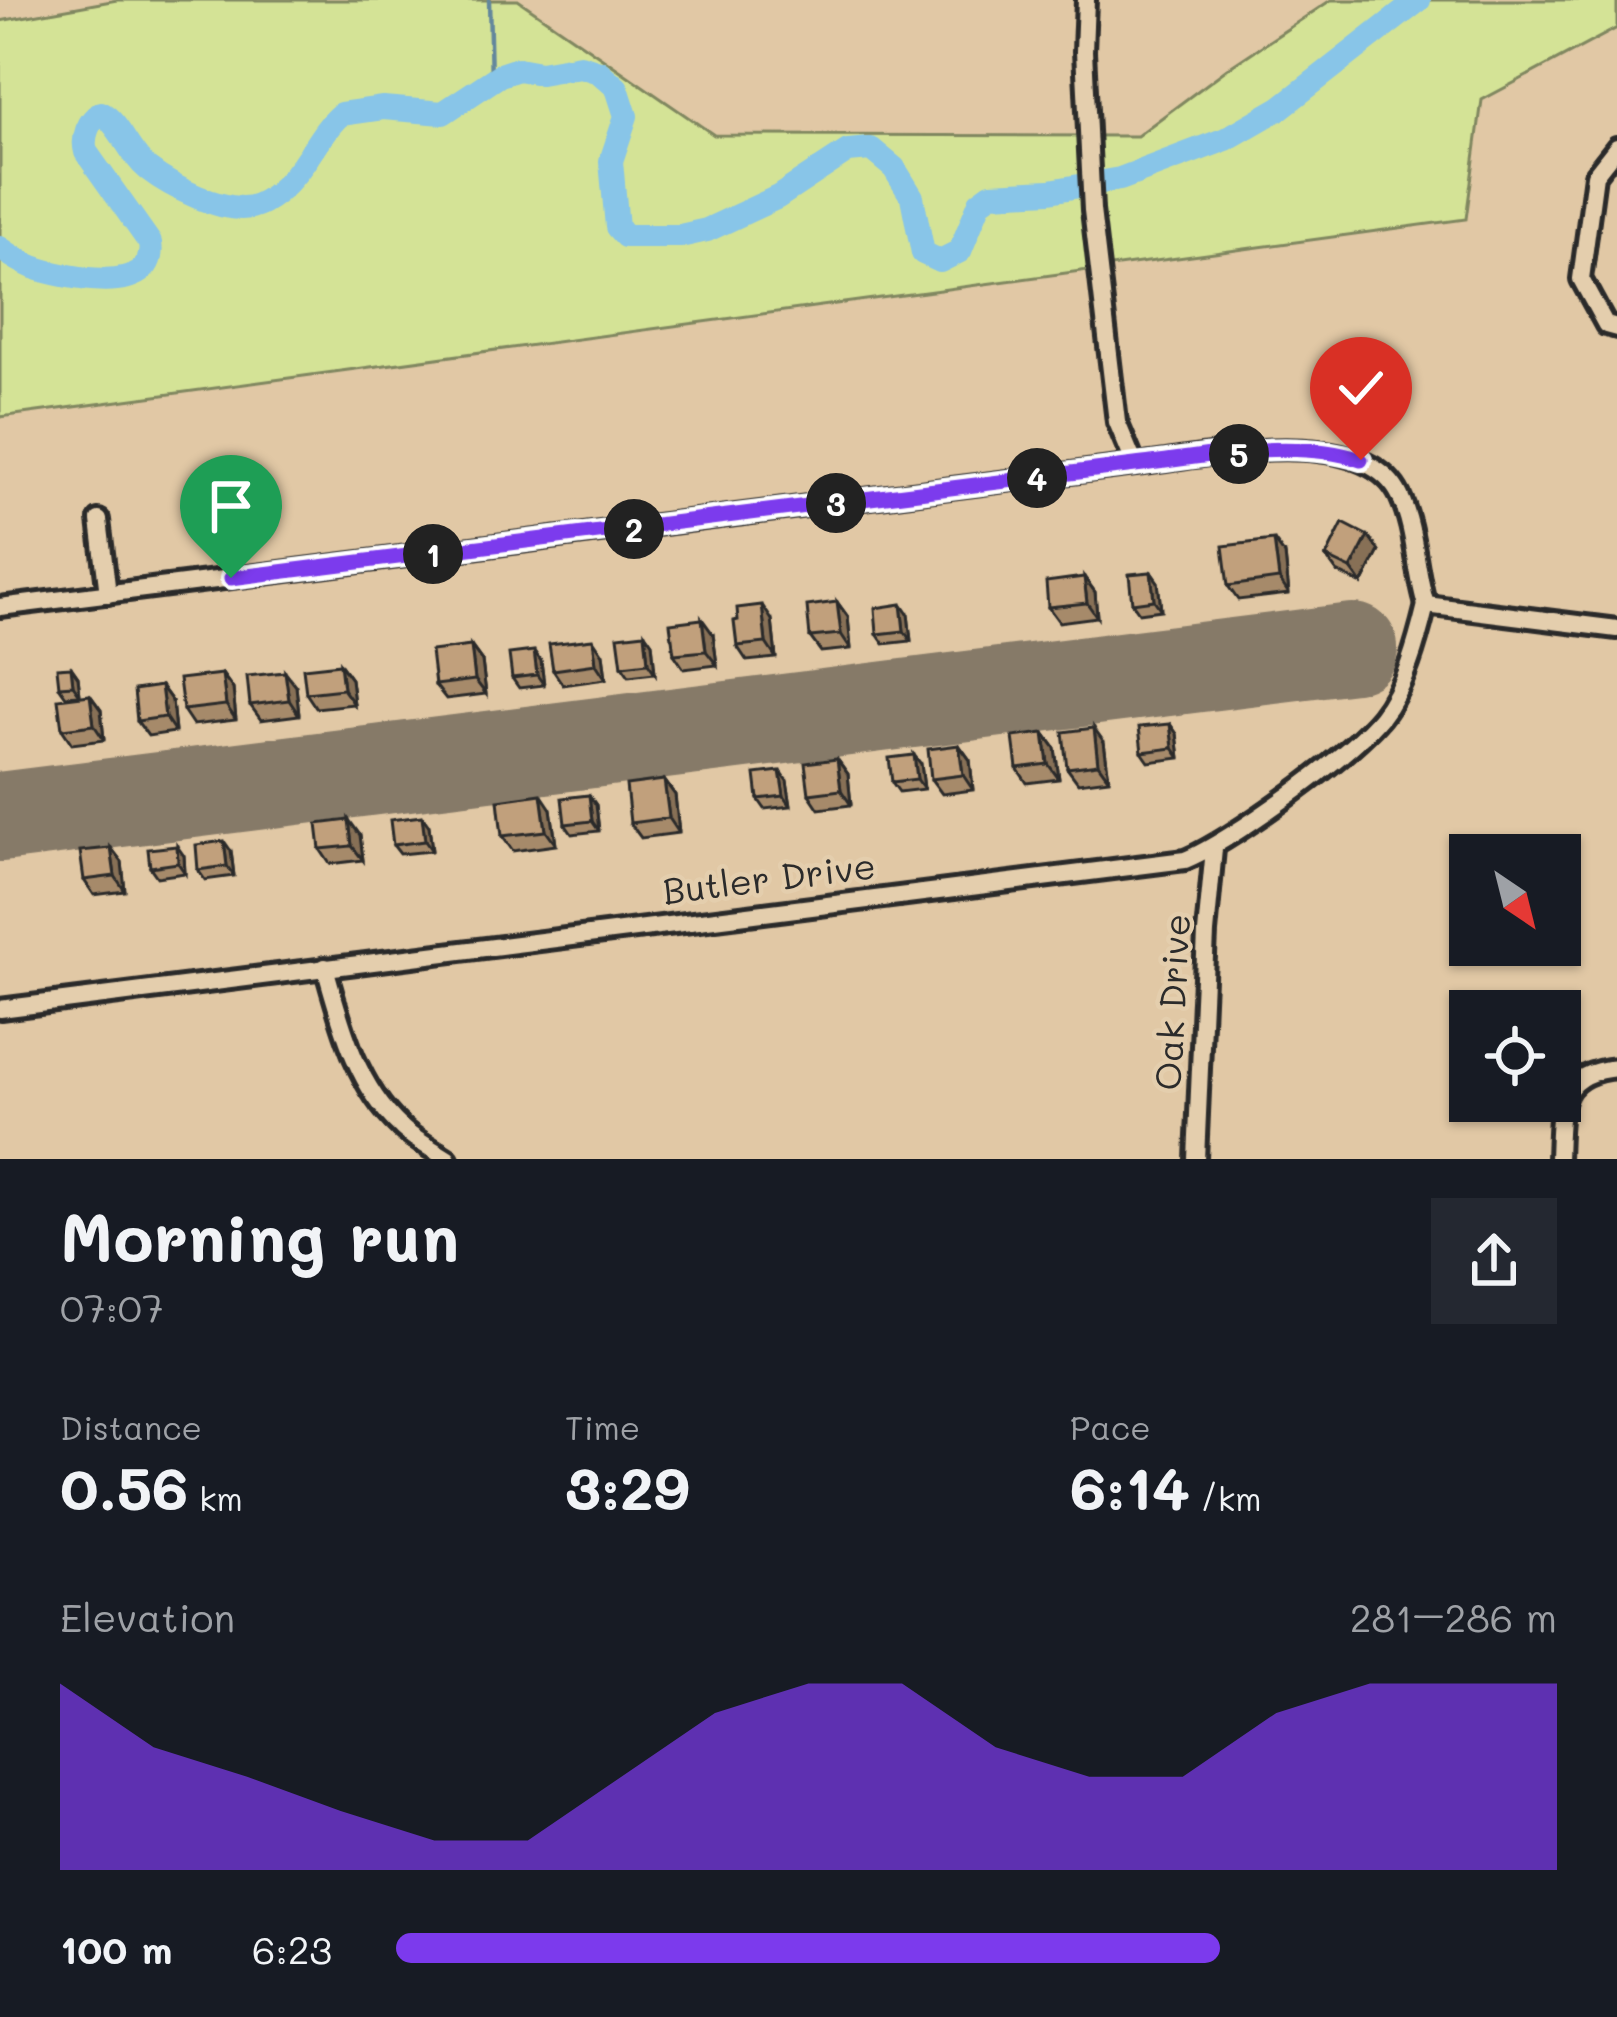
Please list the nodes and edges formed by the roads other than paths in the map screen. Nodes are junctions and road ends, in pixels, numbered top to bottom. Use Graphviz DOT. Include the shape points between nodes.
graph roads {
  1 [pos="1086,0"];
  2 [pos="1617,147"];
  3 [pos="1617,328"];
  4 [pos="1135,465"];
  5 [pos="99,520"];
  6 [pos="108,594"];
  7 [pos="1426,605"];
  8 [pos="0,607"];
  9 [pos="1617,629"];
  10 [pos="1214,849"];
  11 [pos="326,967"];
  12 [pos="0,1009"];
  13 [pos="1617,1068"];
  14 [pos="448,1159"];
  15 [pos="1196,1159"];
  16 [pos="1558,1159"];
  1 -- 4 [label="street" via="1091,210 1117,422"];
  2 -- 3 [label="street" via="1595,175 1581,279 1606,325"];
  4 -- 6 [label="street"];
  4 -- 7 [label="street" via="1268,451 1330,450 1361,460 1399,494"];
  5 -- 6 [label="street"];
  6 -- 8 [label="street"];
  7 -- 9 [label="street"];
  7 -- 10 [label="street, Butler Drive" via="1406,672 1381,717"];
  10 -- 11 [label="street, Butler Drive" via="1185,860"];
  10 -- 15 [label="street, Oak Drive"];
  11 -- 12 [label="street, Butler Drive"];
  11 -- 14 [label="street" via="362,1074 402,1128"];
  13 -- 16 [label="street" via="1570,1084"];
}
